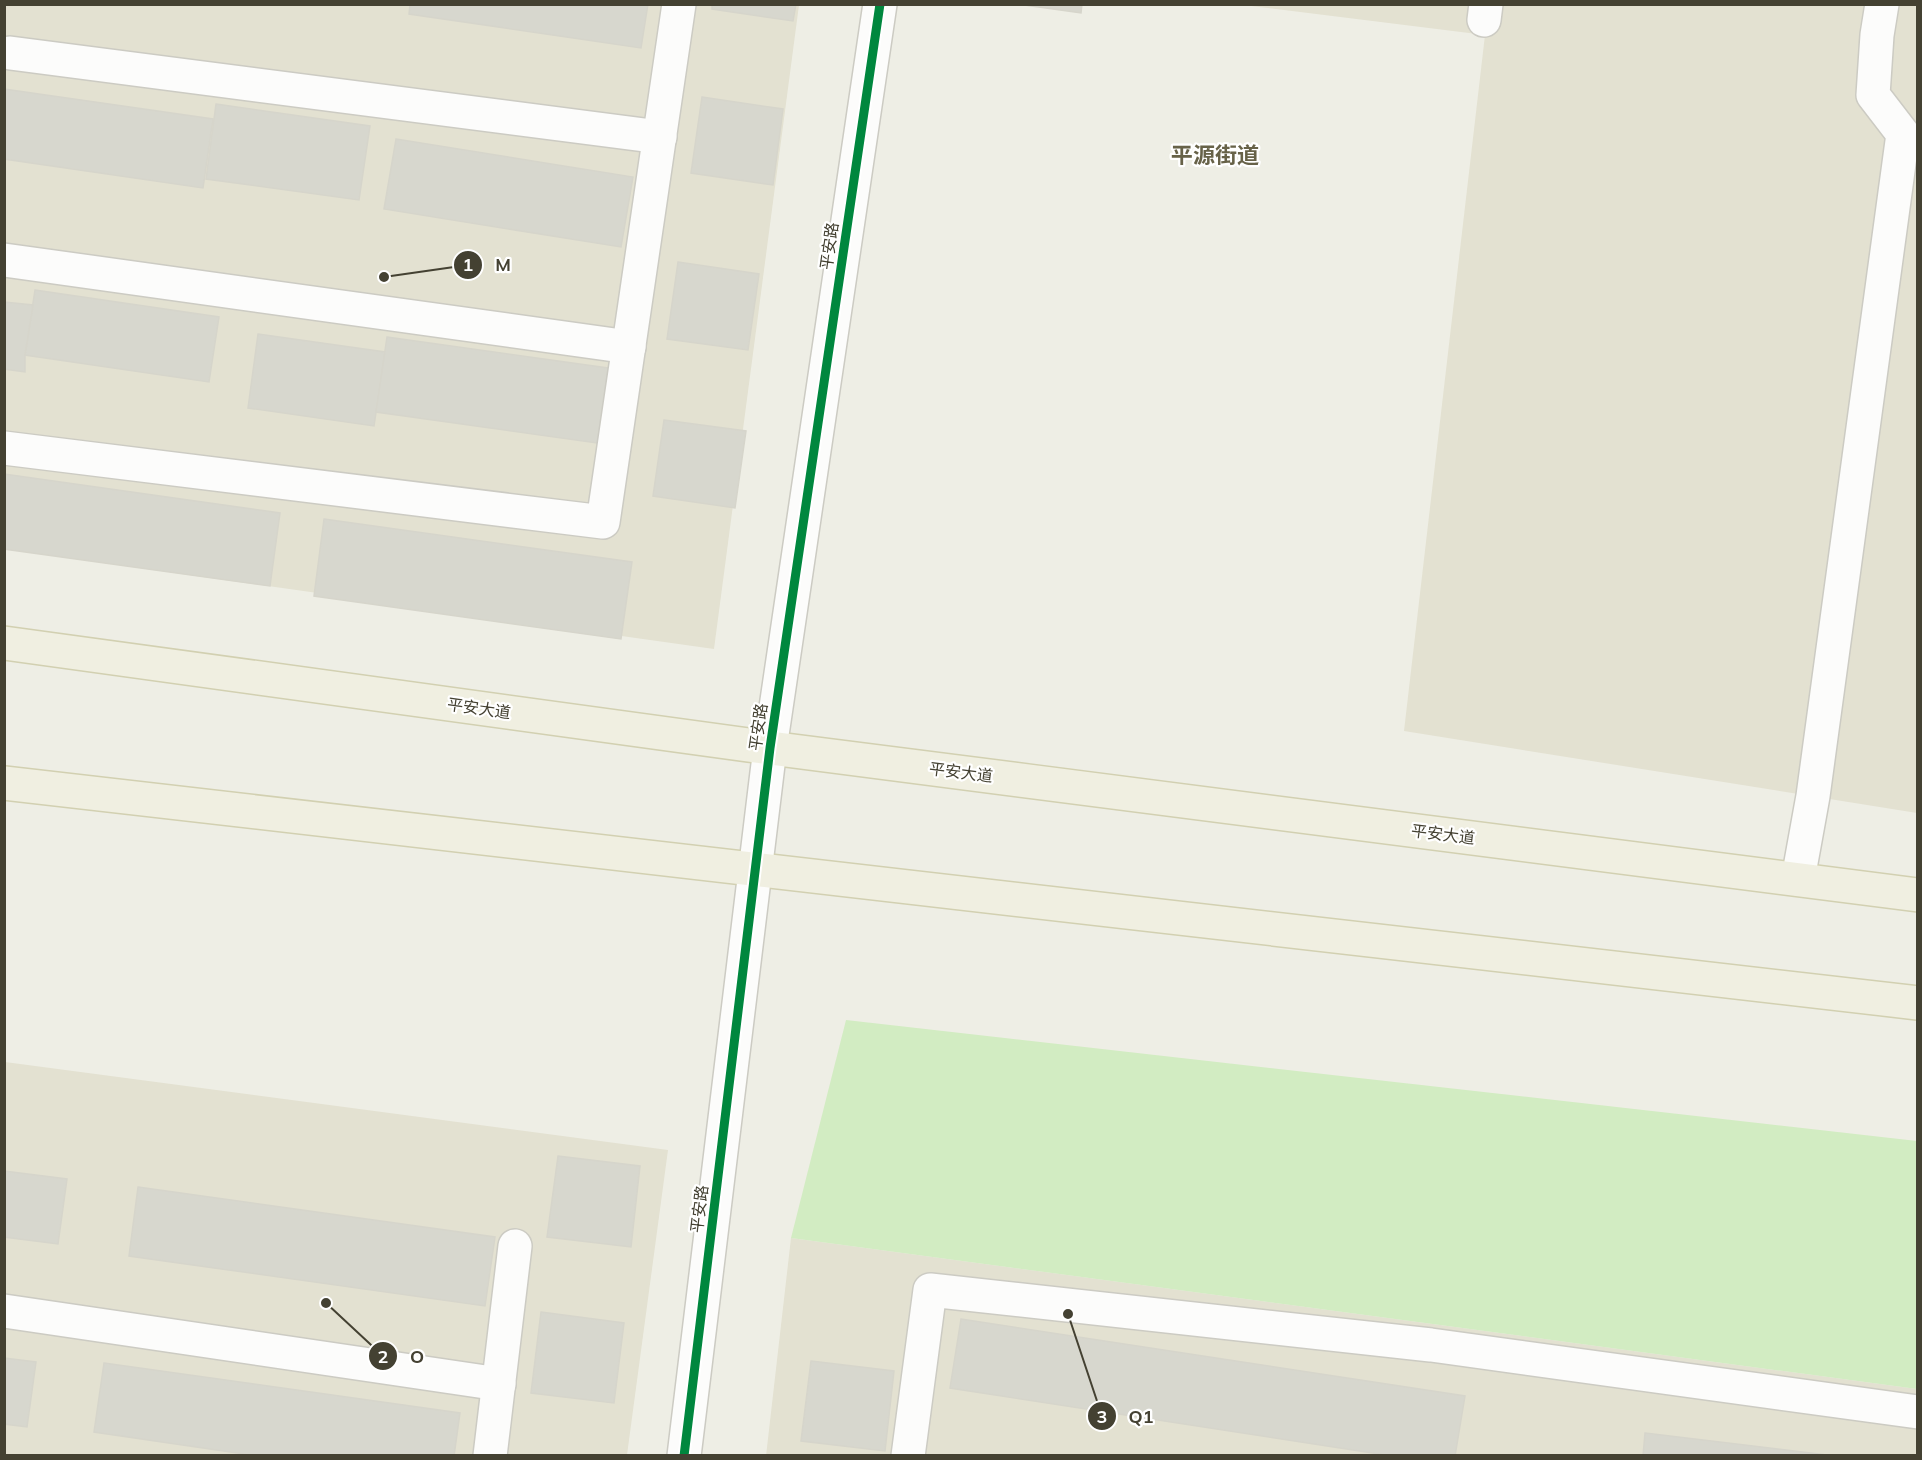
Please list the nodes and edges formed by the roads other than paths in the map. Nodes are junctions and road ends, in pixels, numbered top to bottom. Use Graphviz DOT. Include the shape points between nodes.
graph roads {
  1 [pos="679,4"];
  2 [pos="880,4"];
  3 [pos="1882,4"];
  4 [pos="10,53"];
  5 [pos="660,137"];
  6 [pos="4,260"];
  7 [pos="628,347"];
  8 [pos="4,447"];
  9 [pos="4,644"];
  10 [pos="770,748"];
  11 [pos="4,783"];
  12 [pos="755,870"];
  13 [pos="1798,879"];
  14 [pos="1917,895"];
  15 [pos="1917,1003"];
  16 [pos="515,1246"];
  17 [pos="4,1311"];
  18 [pos="499,1384"];
  19 [pos="1917,1412"];
  20 [pos="490,1455"];
  21 [pos="684,1455"];
  22 [pos="908,1455"];
  1 -- 5 [label="street"];
  2 -- 10 [label="street, 平安路"];
  3 -- 13 [label="street" via="1873,95 1903,134 1813,796"];
  4 -- 5 [label="street"];
  5 -- 7 [label="street"];
  6 -- 7 [label="street"];
  7 -- 8 [label="street" via="603,522"];
  9 -- 10 [label="main road, 平安大道"];
  10 -- 12 [label="street, 平安路"];
  10 -- 13 [label="main road, 平安大道"];
  11 -- 12 [label="main road"];
  12 -- 15 [label="main road"];
  12 -- 21 [label="street, 平安路"];
  13 -- 14 [label="main road, 平安大道"];
  16 -- 18 [label="street"];
  17 -- 18 [label="street"];
  18 -- 20 [label="street"];
  19 -- 22 [label="street" via="1431,1345 930,1290"];
}
